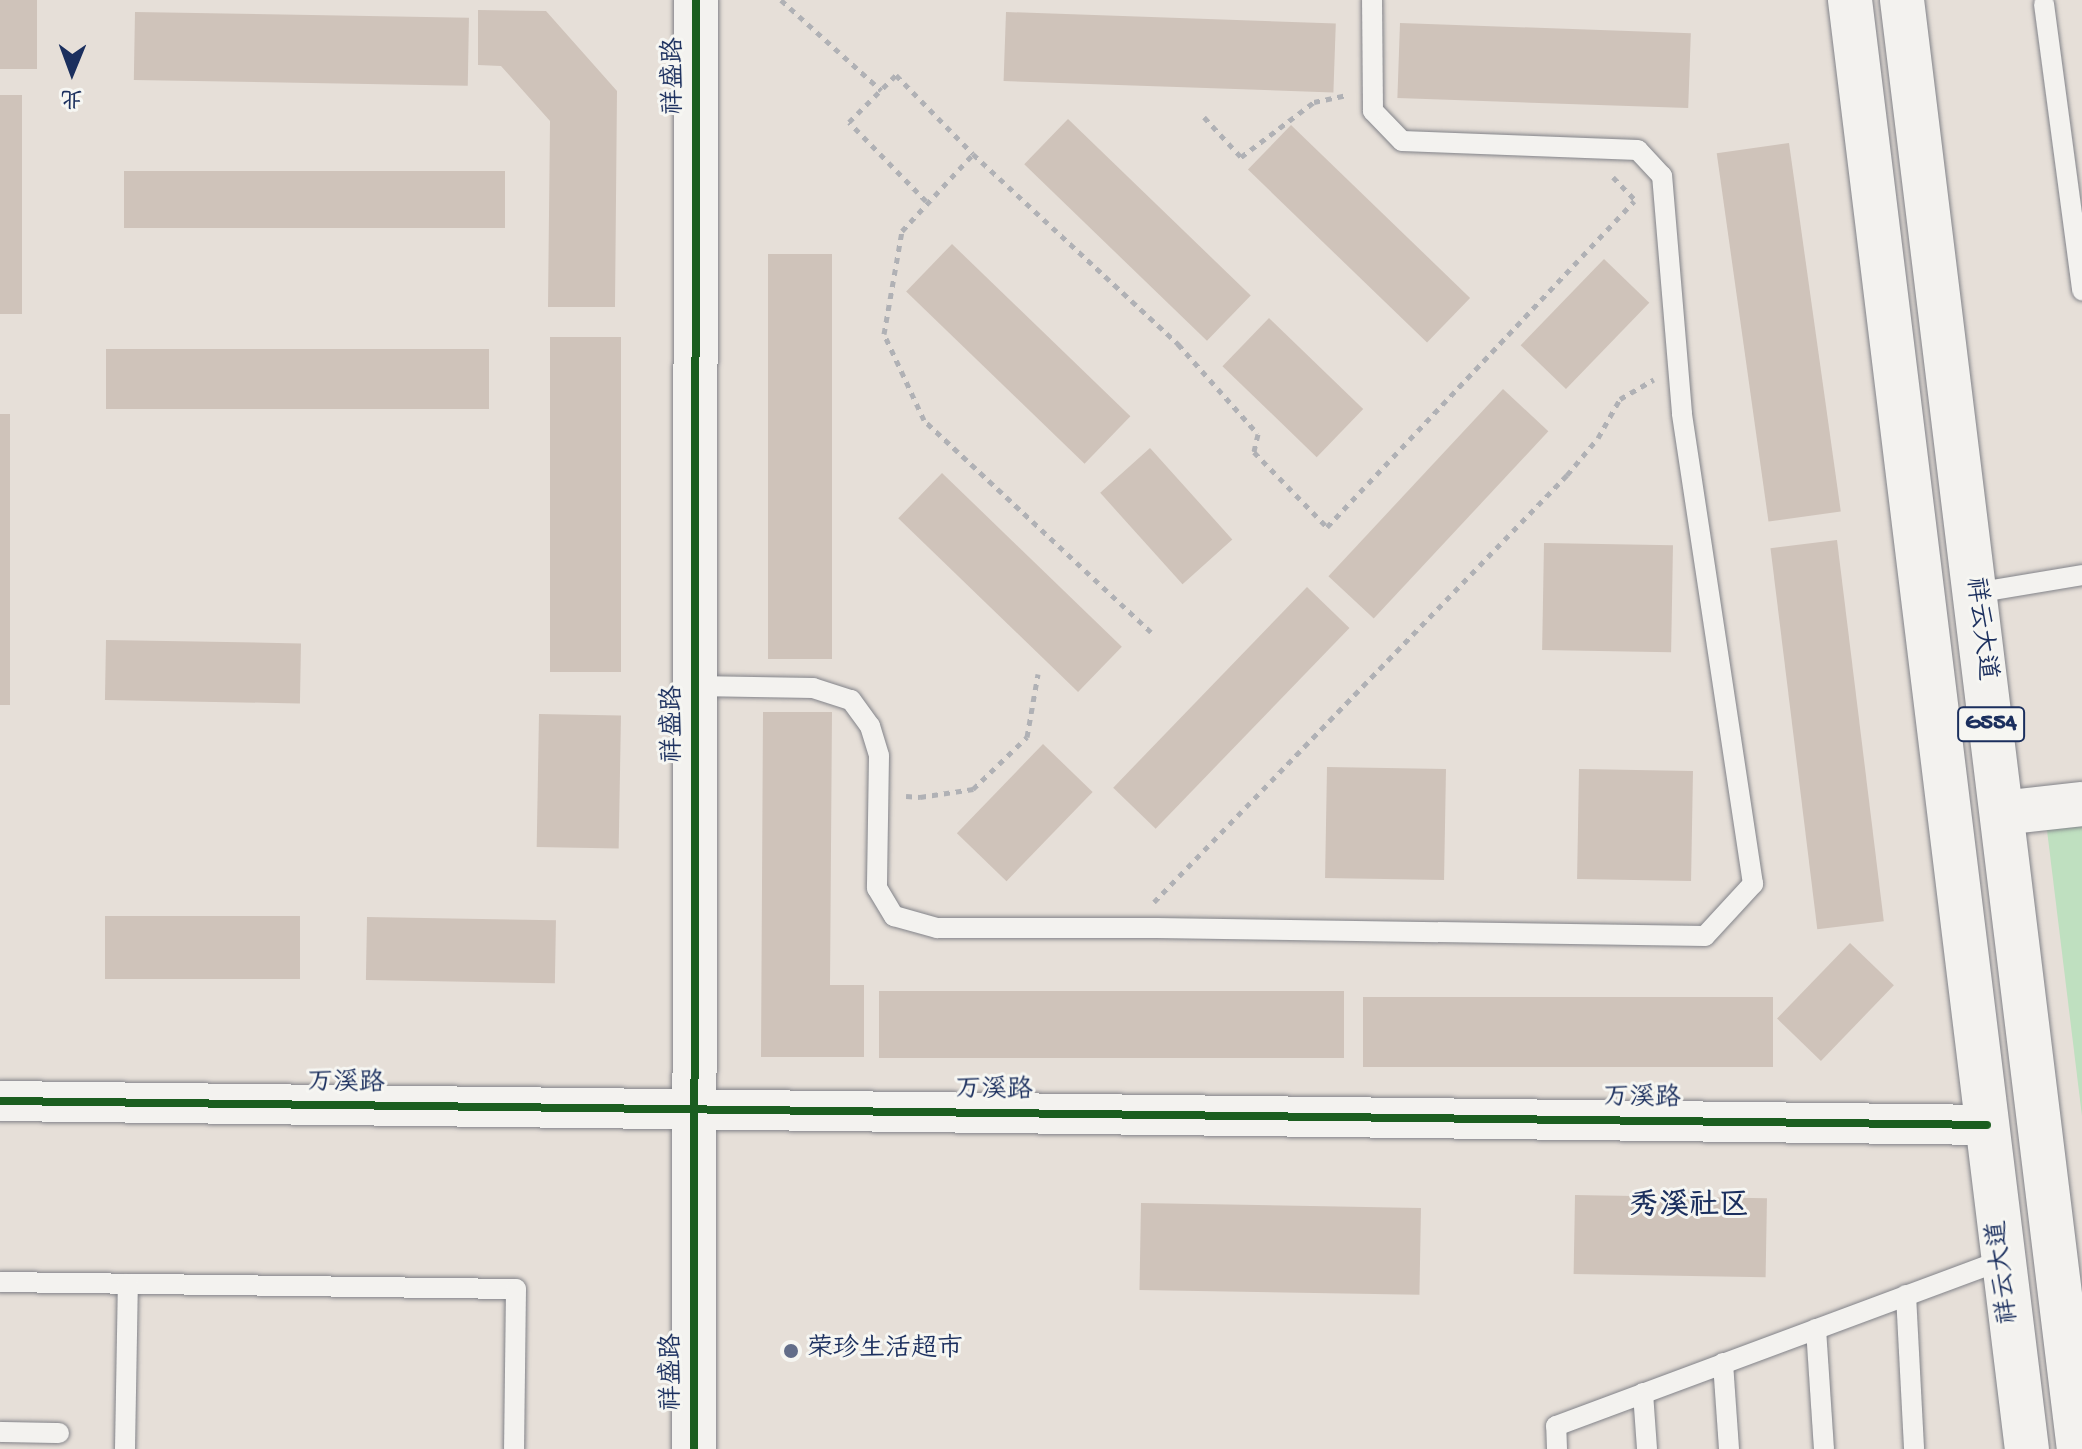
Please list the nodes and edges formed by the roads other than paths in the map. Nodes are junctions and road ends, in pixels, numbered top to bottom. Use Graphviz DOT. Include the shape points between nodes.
graph roads {
  1 [pos="696,0"];
  2 [pos="1372,0"];
  3 [pos="1850,0"];
  4 [pos="1902,0"];
  5 [pos="2044,4"];
  6 [pos="2082,290"];
  7 [pos="2082,575"];
  8 [pos="1975,593"];
  9 [pos="695,686"];
  10 [pos="2082,804"];
  11 [pos="2002,813"];
  12 [pos="0,1101"];
  13 [pos="694,1109"];
  14 [pos="2039,1122"];
  15 [pos="1987,1125"];
  16 [pos="2004,1259"];
  17 [pos="0,1282"];
  18 [pos="128,1284"];
  19 [pos="1906,1295"];
  20 [pos="1816,1329"];
  21 [pos="1723,1363"];
  22 [pos="1643,1393"];
  23 [pos="0,1432"];
  24 [pos="59,1433"];
  25 [pos="125,1449"];
  26 [pos="514,1449"];
  27 [pos="694,1449"];
  28 [pos="1557,1449"];
  29 [pos="1647,1449"];
  30 [pos="1729,1449"];
  31 [pos="1824,1449"];
  32 [pos="1914,1449"];
  33 [pos="2027,1449"];
  34 [pos="2079,1449"];
  1 -- 9 [label="main road, 祥盛路"];
  2 -- 9 [label="lane" via="1373,111 1402,141 1638,150 1662,176 1682,413 1753,884 1705,936 937,928 894,916 877,888 879,756 870,726 851,700 813,688"];
  3 -- 15 [label="main road, 祥云大道 / G554"];
  4 -- 8 [label="main road, 祥云大道 / G554"];
  5 -- 6 [label="lane"];
  7 -- 8 [label="lane"];
  8 -- 11 [label="main road, 祥云大道 / G554"];
  9 -- 13 [label="main road, 祥盛路"];
  10 -- 11 [label="main road"];
  11 -- 14 [label="main road, 祥云大道 / G554"];
  12 -- 13 [label="street, 万溪路"];
  13 -- 15 [label="street, 万溪路"];
  13 -- 27 [label="main road, 祥盛路"];
  14 -- 15 [label="main road"];
  14 -- 34 [label="main road, 祥云大道 / G554"];
  15 -- 16 [label="main road, 祥云大道 / G554"];
  16 -- 19 [label="lane"];
  16 -- 33 [label="main road, 祥云大道 / G554"];
  17 -- 18 [label="lane"];
  18 -- 25 [label="lane"];
  18 -- 26 [label="lane" via="516,1289"];
  19 -- 20 [label="lane"];
  19 -- 32 [label="lane"];
  20 -- 21 [label="lane"];
  20 -- 31 [label="lane"];
  21 -- 22 [label="lane"];
  21 -- 30 [label="lane"];
  22 -- 28 [label="lane" via="1556,1426"];
  22 -- 29 [label="lane"];
  23 -- 24 [label="lane"];
}
